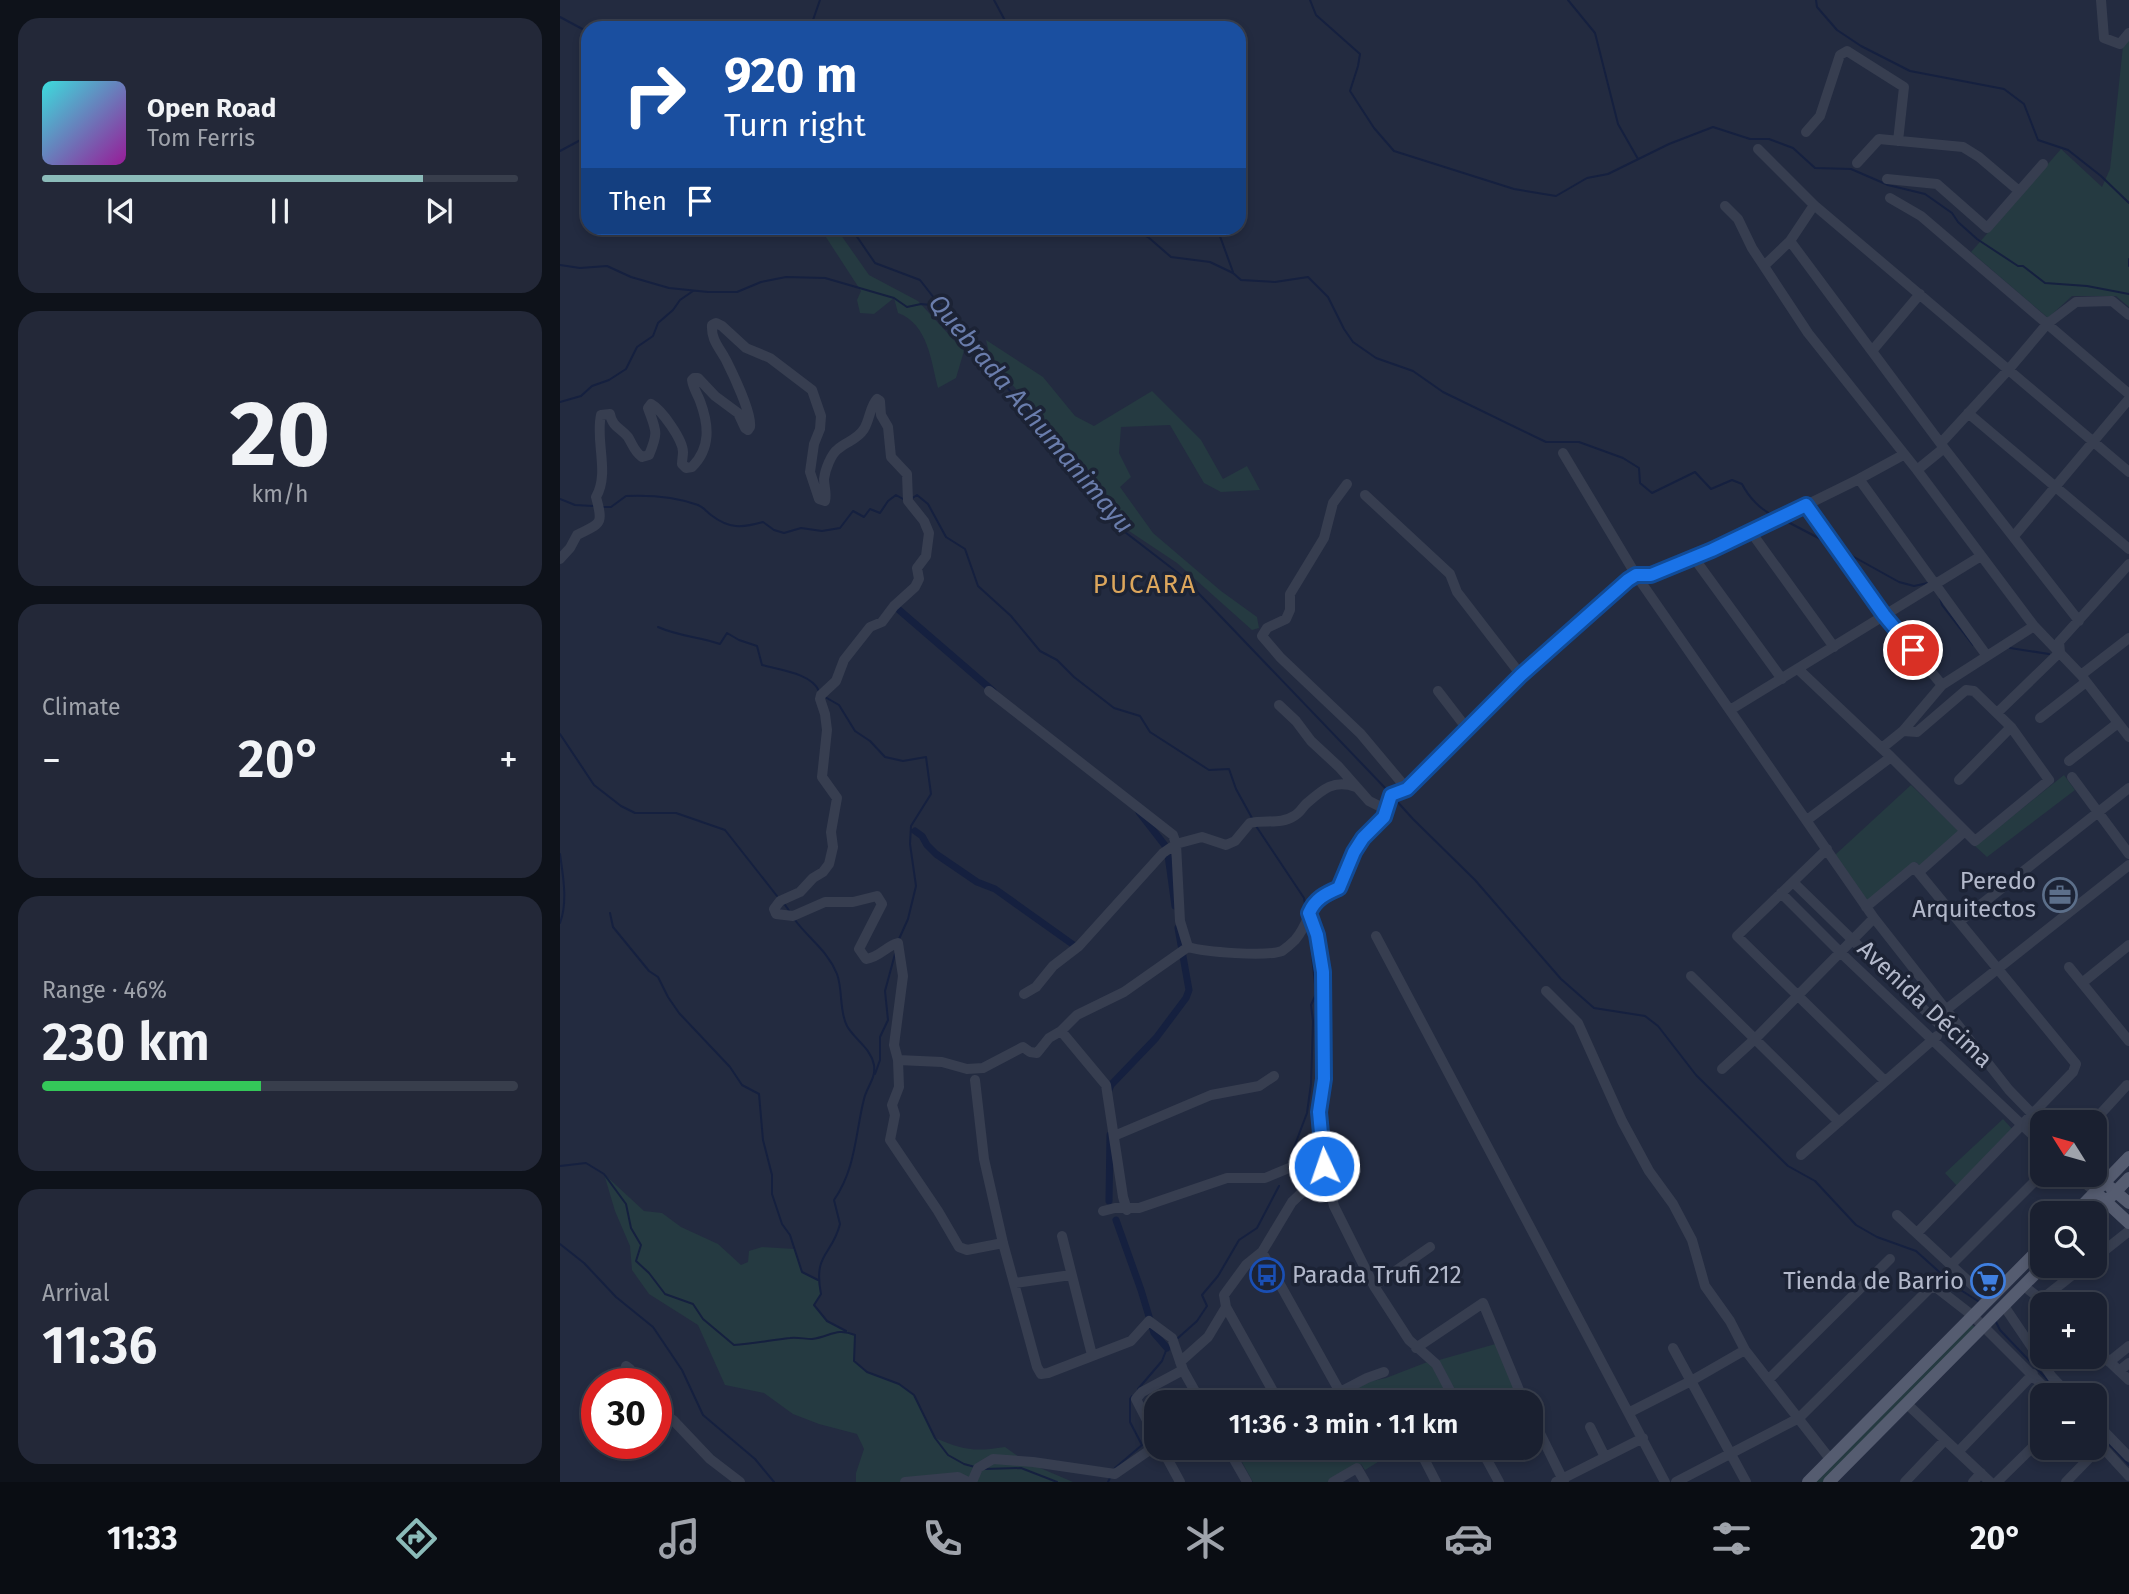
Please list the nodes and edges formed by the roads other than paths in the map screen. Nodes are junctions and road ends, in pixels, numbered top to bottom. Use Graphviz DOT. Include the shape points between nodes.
graph roads {
  1 [pos="2101,0"];
  2 [pos="2129,33"];
  3 [pos="1806,132"];
  4 [pos="1898,141"];
  5 [pos="1758,149"];
  6 [pos="1857,163"];
  7 [pos="2043,164"];
  8 [pos="1887,179"];
  9 [pos="2019,191"];
  10 [pos="1890,198"];
  11 [pos="1814,205"];
  12 [pos="1725,206"];
  13 [pos="1790,241"];
  14 [pos="1765,265"];
  15 [pos="1920,294"];
  16 [pos="2129,315"];
  17 [pos="2047,324"];
  18 [pos="1872,351"];
  19 [pos="2009,369"];
  20 [pos="2129,397"];
  21 [pos="1968,414"];
  22 [pos="2093,442"];
  23 [pos="1942,445"];
  24 [pos="1563,453"];
  25 [pos="1903,455"];
  26 [pos="1917,470"];
  27 [pos="2129,472"];
  28 [pos="1859,479"];
  29 [pos="1347,484"];
  30 [pos="2055,487"];
  31 [pos="1365,495"];
  32 [pos="1806,505"];
  33 [pos="1751,532"];
  34 [pos="2014,536"];
  35 [pos="2129,549"];
  36 [pos="1981,555"];
  37 [pos="1694,558"];
  38 [pos="560,559"];
  39 [pos="2129,564"];
  40 [pos="1636,575"];
  41 [pos="1936,584"];
  42 [pos="1884,615"];
  43 [pos="2079,621"];
  44 [pos="2034,626"];
  45 [pos="2129,638"];
  46 [pos="1835,647"];
  47 [pos="2060,652"];
  48 [pos="1987,656"];
  49 [pos="1798,669"];
  50 [pos="1521,675"];
  51 [pos="2084,678"];
  52 [pos="1782,679"];
  53 [pos="1942,685"];
  54 [pos="989,691"];
  55 [pos="1438,691"];
  56 [pos="1279,705"];
  57 [pos="1730,710"];
  58 [pos="1997,713"];
  59 [pos="2040,718"];
  60 [pos="2118,723"];
  61 [pos="2011,727"];
  62 [pos="1468,730"];
  63 [pos="1903,731"];
  64 [pos="2128,734"];
  65 [pos="1882,748"];
  66 [pos="1891,757"];
  67 [pos="2069,761"];
  68 [pos="2071,777"];
  69 [pos="1959,780"];
  70 [pos="1356,787"];
  71 [pos="2129,788"];
  72 [pos="1407,789"];
  73 [pos="1387,810"];
  74 [pos="2098,813"];
  75 [pos="1807,820"];
  76 [pos="1965,831"];
  77 [pos="1176,844"];
  78 [pos="1827,849"];
  79 [pos="2129,854"];
  80 [pos="2129,865"];
  81 [pos="1919,872"];
  82 [pos="1793,882"];
  83 [pos="1782,893"];
  84 [pos="1866,907"];
  85 [pos="1309,913"];
  86 [pos="1874,918"];
  87 [pos="1960,921"];
  88 [pos="1376,936"];
  89 [pos="1853,941"];
  90 [pos="2129,946"];
  91 [pos="1188,947"];
  92 [pos="1841,953"];
  93 [pos="2069,967"];
  94 [pos="1997,968"];
  95 [pos="1691,976"];
  96 [pos="2082,983"];
  97 [pos="1546,991"];
  98 [pos="1024,994"];
  99 [pos="1797,996"];
  100 [pos="1947,1009"];
  101 [pos="1953,1021"];
  102 [pos="1944,1030"];
  103 [pos="1061,1031"];
  104 [pos="1756,1038"];
  105 [pos="1933,1039"];
  106 [pos="2129,1041"];
  107 [pos="898,1060"];
  108 [pos="1722,1069"];
  109 [pos="1273,1076"];
  110 [pos="975,1080"];
  111 [pos="1885,1081"];
  112 [pos="2127,1085"];
  113 [pos="2036,1110"];
  114 [pos="2104,1110"];
  115 [pos="2030,1112"];
  116 [pos="2030,1116"];
  117 [pos="1839,1122"];
  118 [pos="2022,1125"];
  119 [pos="2030,1133"];
  120 [pos="1114,1136"];
  121 [pos="1801,1156"];
  122 [pos="2129,1157"];
  123 [pos="1324,1166"];
  124 [pos="2107,1172"];
  125 [pos="2129,1178"];
  126 [pos="2030,1186"];
  127 [pos="2089,1187"];
  128 [pos="2097,1187"];
  129 [pos="2106,1187"];
  130 [pos="2095,1192"];
  131 [pos="2111,1196"];
  132 [pos="2086,1201"];
  133 [pos="2106,1201"];
  134 [pos="2129,1203"];
  135 [pos="1127,1210"];
  136 [pos="1103,1212"];
  137 [pos="1897,1216"];
  138 [pos="2129,1223"];
  139 [pos="2129,1231"];
  140 [pos="1917,1233"];
  141 [pos="1062,1237"];
  142 [pos="1003,1243"];
  143 [pos="1430,1247"];
  144 [pos="2107,1248"];
  145 [pos="1262,1252"];
  146 [pos="2030,1257"];
  147 [pos="1890,1259"];
  148 [pos="1951,1265"];
  149 [pos="1071,1275"];
  150 [pos="2032,1278"];
  151 [pos="2071,1278"];
  152 [pos="1015,1283"];
  153 [pos="1374,1286"];
  154 [pos="2024,1286"];
  155 [pos="2032,1292"];
  156 [pos="2055,1292"];
  157 [pos="1984,1305"];
  158 [pos="1226,1307"];
  159 [pos="1995,1315"];
  160 [pos="2129,1346"];
  161 [pos="1416,1348"];
  162 [pos="1673,1348"];
  163 [pos="1745,1350"];
  164 [pos="1092,1355"];
  165 [pos="2109,1362"];
  166 [pos="2129,1363"];
  167 [pos="626,1366"];
  168 [pos="1181,1366"];
  169 [pos="629,1368"];
  170 [pos="2119,1371"];
  171 [pos="1384,1372"];
  172 [pos="2033,1374"];
  173 [pos="1769,1379"];
  174 [pos="2129,1380"];
  175 [pos="1691,1381"];
  176 [pos="2041,1383"];
  177 [pos="2058,1383"];
  178 [pos="1145,1390"];
  179 [pos="1194,1390"];
  180 [pos="1272,1390"];
  181 [pos="1339,1390"];
  182 [pos="1344,1390"];
  183 [pos="1450,1390"];
  184 [pos="1519,1390"];
  185 [pos="1144,1391"];
  186 [pos="1907,1404"];
  187 [pos="1630,1412"];
  188 [pos="1144,1415"];
  189 [pos="1799,1418"];
  190 [pos="672,1419"];
  191 [pos="1590,1427"];
  192 [pos="2107,1434"];
  193 [pos="1643,1438"];
  194 [pos="1945,1440"];
  195 [pos="1543,1441"];
  196 [pos="2030,1450"];
  197 [pos="1958,1452"];
  198 [pos="2107,1453"];
  199 [pos="1732,1454"];
  200 [pos="1144,1457"];
  201 [pos="1605,1457"];
  202 [pos="2129,1457"];
  203 [pos="1830,1459"];
  204 [pos="1167,1460"];
  205 [pos="1236,1460"];
  206 [pos="1425,1460"];
  207 [pos="1487,1460"];
  208 [pos="2084,1460"];
  209 [pos="1981,1473"];
  210 [pos="2129,1476"];
  211 [pos="1116,1478"];
  212 [pos="1561,1481"];
  213 [pos="740,1482"];
  214 [pos="905,1482"];
  215 [pos="970,1482"];
  216 [pos="1180,1482"];
  217 [pos="1247,1482"];
  218 [pos="1333,1482"];
  219 [pos="1365,1482"];
  220 [pos="1436,1482"];
  221 [pos="1499,1482"];
  222 [pos="1665,1482"];
  223 [pos="1676,1482"];
  224 [pos="1746,1482"];
  225 [pos="1808,1482"];
  226 [pos="1829,1482"];
  227 [pos="1905,1482"];
  228 [pos="1973,1482"];
  229 [pos="1990,1482"];
  230 [pos="1997,1482"];
  231 [pos="2066,1482"];
  1 -- 2 [label="street" via="2104,38 2120,44"];
  3 -- 4 [label="street" via="1820,116 1840,55 1847,51 1904,87"];
  4 -- 6 [label="street" via="1879,139"];
  4 -- 9 [label="street" via="1963,146"];
  5 -- 11 [label="street"];
  7 -- 9 [label="street"];
  8 -- 9 [label="street" via="1937,184 1987,228"];
  10 -- 17 [label="street" via="1921,216"];
  11 -- 13 [label="street"];
  11 -- 15 [label="street"];
  12 -- 14 [label="street"];
  13 -- 14 [label="street"];
  13 -- 18 [label="street"];
  14 -- 25 [label="street" via="1792,310"];
  15 -- 18 [label="street"];
  15 -- 19 [label="street"];
  16 -- 17 [label="street" via="2112,301 2077,302"];
  17 -- 19 [label="street"];
  17 -- 20 [label="street"];
  18 -- 23 [label="street"];
  19 -- 21 [label="street"];
  19 -- 22 [label="street"];
  20 -- 22 [label="street"];
  21 -- 23 [label="street"];
  21 -- 30 [label="street"];
  22 -- 27 [label="street"];
  22 -- 30 [label="street"];
  23 -- 26 [label="street"];
  23 -- 34 [label="street"];
  24 -- 40 [label="street, Avenida Décima"];
  25 -- 26 [label="street"];
  25 -- 28 [label="street"];
  26 -- 36 [label="street"];
  28 -- 32 [label="street"];
  28 -- 41 [label="street"];
  29 -- 72 [label="street" via="1333,503 1324,538 1290,594 1286,618 1262,636 1360,733"];
  30 -- 34 [label="street"];
  30 -- 35 [label="street"];
  31 -- 50 [label="street" via="1450,575 1457,592"];
  32 -- 33 [label="street"];
  32 -- 42 [label="street"];
  33 -- 37 [label="street"];
  33 -- 46 [label="street"];
  34 -- 43 [label="street"];
  36 -- 41 [label="street"];
  36 -- 44 [label="street"];
  37 -- 40 [label="street" via="1651,575"];
  37 -- 52 [label="street"];
  38 -- 107 [label="street" via="577,535 599,521 601,415 610,414 642,457 649,455 656,433 648,408 651,404 657,407 684,451 682,464 687,468 704,452 708,432 692,386 694,377 738,413 745,428 750,427 749,410 712,336 716,323 812,390 821,416 810,472 819,499 827,497 824,476 834,454 858,438 874,401 880,401 891,457 907,474 908,501 929,533 926,556 917,568 918,583 882,622 870,627 844,660 836,681 821,695 827,730 822,777 837,798 832,852 823,873 774,909 781,916 793,916 825,902 877,896 882,904 859,949 866,960 898,943 903,976 894,1045"];
  39 -- 43 [label="street"];
  40 -- 50 [label="street"];
  40 -- 57 [label="street, Avenida Décima"];
  41 -- 42 [label="street"];
  41 -- 48 [label="street"];
  42 -- 46 [label="street"];
  42 -- 53 [label="street"];
  43 -- 47 [label="street" via="2059,642"];
  44 -- 47 [label="street"];
  44 -- 48 [label="street"];
  45 -- 51 [label="street"];
  46 -- 49 [label="street"];
  47 -- 51 [label="street"];
  47 -- 58 [label="street"];
  48 -- 53 [label="street"];
  49 -- 52 [label="street"];
  49 -- 65 [label="street"];
  50 -- 62 [label="street"];
  51 -- 59 [label="street"];
  51 -- 60 [label="street"];
  52 -- 57 [label="street"];
  53 -- 63 [label="street"];
  54 -- 77 [label="street" via="1173,835"];
  55 -- 62 [label="street"];
  56 -- 70 [label="street"];
  57 -- 75 [label="street, Avenida Décima"];
  58 -- 61 [label="street"];
  58 -- 63 [label="street" via="1974,691 1966,690 1917,732"];
  60 -- 64 [label="street"];
  60 -- 67 [label="street"];
  61 -- 69 [label="street"];
  61 -- 76 [label="street" via="2049,780 1975,841"];
  62 -- 72 [label="street"];
  63 -- 65 [label="street"];
  65 -- 66 [label="street"];
  66 -- 75 [label="street"];
  66 -- 76 [label="street"];
  68 -- 74 [label="street"];
  70 -- 73 [label="street"];
  70 -- 77 [label="street" via="1333,783 1296,816 1275,823 1250,823 1226,845 1202,837"];
  71 -- 74 [label="street"];
  72 -- 73 [label="street" via="1391,795"];
  73 -- 85 [label="street" via="1354,852 1339,888 1313,903"];
  74 -- 79 [label="street"];
  74 -- 87 [label="street"];
  75 -- 78 [label="street, Avenida Décima"];
  76 -- 81 [label="street"];
  77 -- 91 [label="street" via="1181,922"];
  77 -- 98 [label="street" via="1079,946"];
  78 -- 82 [label="street"];
  78 -- 84 [label="street, Avenida Décima"];
  80 -- 94 [label="street"];
  81 -- 84 [label="street" via="1914,867"];
  81 -- 87 [label="street"];
  82 -- 83 [label="street"];
  82 -- 89 [label="street, Avenida Décima"];
  83 -- 92 [label="street, Avenida Décima"];
  83 -- 99 [label="street" via="1737,936"];
  84 -- 86 [label="street, Avenida Décima"];
  85 -- 91 [label="street" via="1294,941 1281,951 1216,952"];
  85 -- 123 [label="street" via="1323,972 1324,1079 1319,1112"];
  86 -- 89 [label="street"];
  86 -- 100 [label="street, Avenida Décima"];
  87 -- 94 [label="street"];
  88 -- 187 [label="street"];
  89 -- 92 [label="street"];
  89 -- 102 [label="street, Avenida Décima"];
  90 -- 96 [label="street"];
  91 -- 103 [label="street" via="1124,992 1077,1015"];
  92 -- 99 [label="street"];
  92 -- 105 [label="street, Avenida Décima"];
  93 -- 96 [label="street"];
  94 -- 100 [label="street"];
  94 -- 113 [label="street" via="2076,1064"];
  95 -- 104 [label="street"];
  96 -- 106 [label="street"];
  97 -- 163 [label="street" via="1578,1023 1649,1171 1692,1240 1705,1286"];
  99 -- 104 [label="street"];
  99 -- 111 [label="street"];
  100 -- 101 [label="street, Avenida Décima"];
  101 -- 102 [label="street"];
  101 -- 115 [label="street, Avenida Décima"];
  102 -- 105 [label="street"];
  103 -- 107 [label="street" via="1037,1053 1023,1047 982,1068"];
  103 -- 120 [label="street" via="1106,1086"];
  104 -- 108 [label="street"];
  104 -- 117 [label="street"];
  105 -- 111 [label="street"];
  105 -- 118 [label="street, Avenida Décima"];
  107 -- 142 [label="street" via="899,1087 892,1105 895,1115 890,1140 959,1247 967,1250"];
  109 -- 120 [label="street" via="1259,1086 1212,1095"];
  110 -- 142 [label="street" via="984,1159"];
  111 -- 117 [label="street"];
  112 -- 114 [label="street"];
  116 -- 118 [label="street"];
  117 -- 121 [label="street"];
  118 -- 119 [label="street, Avenida Décima"];
  118 -- 140 [label="street"];
  120 -- 135 [label="street"];
  122 -- 124 [label="main road"];
  123 -- 135 [label="street" via="1306,1161 1265,1178 1227,1178"];
  123 -- 145 [label="street" via="1292,1202"];
  123 -- 153 [label="street" via="1334,1206"];
  125 -- 131 [label="main road"];
  126 -- 148 [label="street"];
  127 -- 130 [label="street"];
  128 -- 130 [label="main road"];
  129 -- 131 [label="main road"];
  130 -- 131 [label="main road"];
  130 -- 132 [label="main road"];
  131 -- 133 [label="main road"];
  131 -- 134 [label="main road"];
  131 -- 138 [label="main road"];
  135 -- 136 [label="street"];
  137 -- 140 [label="street"];
  139 -- 144 [label="street"];
  140 -- 148 [label="street"];
  141 -- 149 [label="street"];
  142 -- 152 [label="street"];
  143 -- 153 [label="street"];
  145 -- 158 [label="street" via="1224,1295"];
  145 -- 181 [label="street"];
  146 -- 157 [label="main road"];
  147 -- 173 [label="street"];
  148 -- 157 [label="street" via="1979,1291"];
  149 -- 152 [label="street"];
  149 -- 164 [label="street"];
  150 -- 154 [label="main road"];
  151 -- 156 [label="street"];
  152 -- 164 [label="street" via="1041,1374"];
  153 -- 161 [label="street"];
  154 -- 155 [label="street"];
  154 -- 159 [label="main road"];
  157 -- 159 [label="street"];
  157 -- 189 [label="street" via="1930,1288"];
  157 -- 203 [label="main road"];
  158 -- 168 [label="street" via="1208,1337"];
  158 -- 180 [label="street"];
  159 -- 172 [label="street"];
  159 -- 177 [label="street"];
  159 -- 186 [label="main road"];
  160 -- 165 [label="street"];
  161 -- 183 [label="street" via="1436,1364"];
  161 -- 184 [label="street" via="1483,1303"];
  162 -- 175 [label="street"];
  163 -- 173 [label="street"];
  163 -- 175 [label="street"];
  164 -- 168 [label="street" via="1130,1341 1149,1321 1172,1338"];
  165 -- 170 [label="street"];
  166 -- 170 [label="street"];
  167 -- 169 [label="street"];
  168 -- 178 [label="street"];
  168 -- 179 [label="street"];
  170 -- 174 [label="street"];
  171 -- 182 [label="street"];
  172 -- 176 [label="street"];
  172 -- 197 [label="street"];
  173 -- 189 [label="street"];
  175 -- 187 [label="street"];
  175 -- 199 [label="street"];
  185 -- 188 [label="street" via="1136,1399"];
  186 -- 194 [label="street"];
  186 -- 226 [label="main road"];
  187 -- 193 [label="street"];
  189 -- 199 [label="street"];
  189 -- 203 [label="street"];
  190 -- 213 [label="street"];
  191 -- 201 [label="street"];
  192 -- 202 [label="street"];
  193 -- 201 [label="street"];
  193 -- 222 [label="street"];
  194 -- 197 [label="street"];
  194 -- 227 [label="street"];
  195 -- 212 [label="street"];
  196 -- 230 [label="street"];
  197 -- 209 [label="street"];
  198 -- 210 [label="street"];
  199 -- 223 [label="street"];
  199 -- 224 [label="street"];
  200 -- 211 [label="street"];
  201 -- 212 [label="street"];
  203 -- 225 [label="main road"];
  204 -- 216 [label="street"];
  205 -- 217 [label="street"];
  206 -- 220 [label="street"];
  207 -- 221 [label="street"];
  208 -- 231 [label="street"];
  209 -- 228 [label="street"];
  209 -- 229 [label="street"];
  211 -- 215 [label="street" via="993,1459 978,1468"];
  214 -- 215 [label="street" via="958,1477"];
  218 -- 219 [label="street" via="1357,1468"];
}
